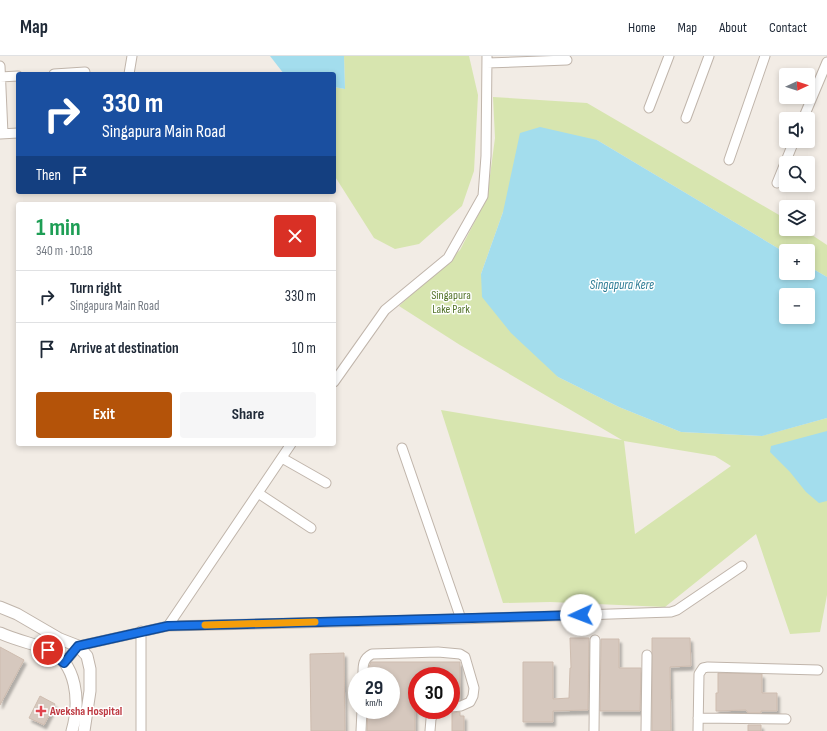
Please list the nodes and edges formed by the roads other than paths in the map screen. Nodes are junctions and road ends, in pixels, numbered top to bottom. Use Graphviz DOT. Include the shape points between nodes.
graph roads {
  1 [pos="132,56"];
  2 [pos="669,56"];
  3 [pos="709,56"];
  4 [pos="765,56"];
  5 [pos="487,59"];
  6 [pos="566,60"];
  7 [pos="827,62"];
  8 [pos="0,66"];
  9 [pos="129,72"];
  10 [pos="16,76"];
  11 [pos="0,77"];
  12 [pos="649,108"];
  13 [pos="806,112"];
  14 [pos="686,118"];
  15 [pos="16,133"];
  16 [pos="2,134"];
  17 [pos="791,148"];
  18 [pos="729,160"];
  19 [pos="777,183"];
  20 [pos="336,379"];
  21 [pos="290,446"];
  22 [pos="402,448"];
  23 [pos="282,458"];
  24 [pos="326,483"];
  25 [pos="258,493"];
  26 [pos="311,528"];
  27 [pos="742,566"];
  28 [pos="0,606"];
  29 [pos="461,619"];
  30 [pos="168,626"];
  31 [pos="141,631"];
  32 [pos="0,633"];
  33 [pos="595,640"];
  34 [pos="78,646"];
  35 [pos="647,656"];
  36 [pos="64,663"];
  37 [pos="363,667"];
  38 [pos="818,670"];
  39 [pos="460,706"];
  40 [pos="698,718"];
  41 [pos="362,719"];
  42 [pos="431,719"];
  43 [pos="786,719"];
  44 [pos="72,731"];
  45 [pos="84,731"];
  46 [pos="141,731"];
  47 [pos="361,731"];
  48 [pos="430,731"];
  49 [pos="594,731"];
  50 [pos="646,731"];
  51 [pos="698,731"];
  1 -- 9 [label="street"];
  2 -- 12 [label="street"];
  3 -- 14 [label="street"];
  4 -- 18 [label="street"];
  5 -- 6 [label="street"];
  5 -- 20 [label="street" via="483,196 448,258 385,310"];
  7 -- 13 [label="street"];
  8 -- 11 [label="street"];
  10 -- 11 [label="street"];
  11 -- 16 [label="street"];
  15 -- 16 [label="street"];
  17 -- 19 [label="street"];
  21 -- 23 [label="street"];
  22 -- 29 [label="street"];
  23 -- 24 [label="street"];
  23 -- 25 [label="street"];
  25 -- 26 [label="street"];
  25 -- 30 [label="street"];
  27 -- 29 [label="street" via="674,611"];
  28 -- 34 [label="street"];
  29 -- 30 [label="street"];
  30 -- 31 [label="street"];
  31 -- 34 [label="street"];
  31 -- 46 [label="street"];
  32 -- 36 [label="street" via="48,650"];
  33 -- 49 [label="street"];
  34 -- 36 [label="street"];
  34 -- 45 [label="street" via="87,656 90,670 90,691"];
  35 -- 50 [label="street"];
  36 -- 44 [label="street" via="71,673 75,689 76,706"];
  37 -- 39 [label="street" via="367,656 372,654 460,654 465,657 474,688 470,702"];
  38 -- 40 [label="street" via="703,668 699,674"];
  40 -- 43 [label="street"];
  40 -- 51 [label="street"];
  41 -- 47 [label="street"];
  42 -- 48 [label="street"];
}
